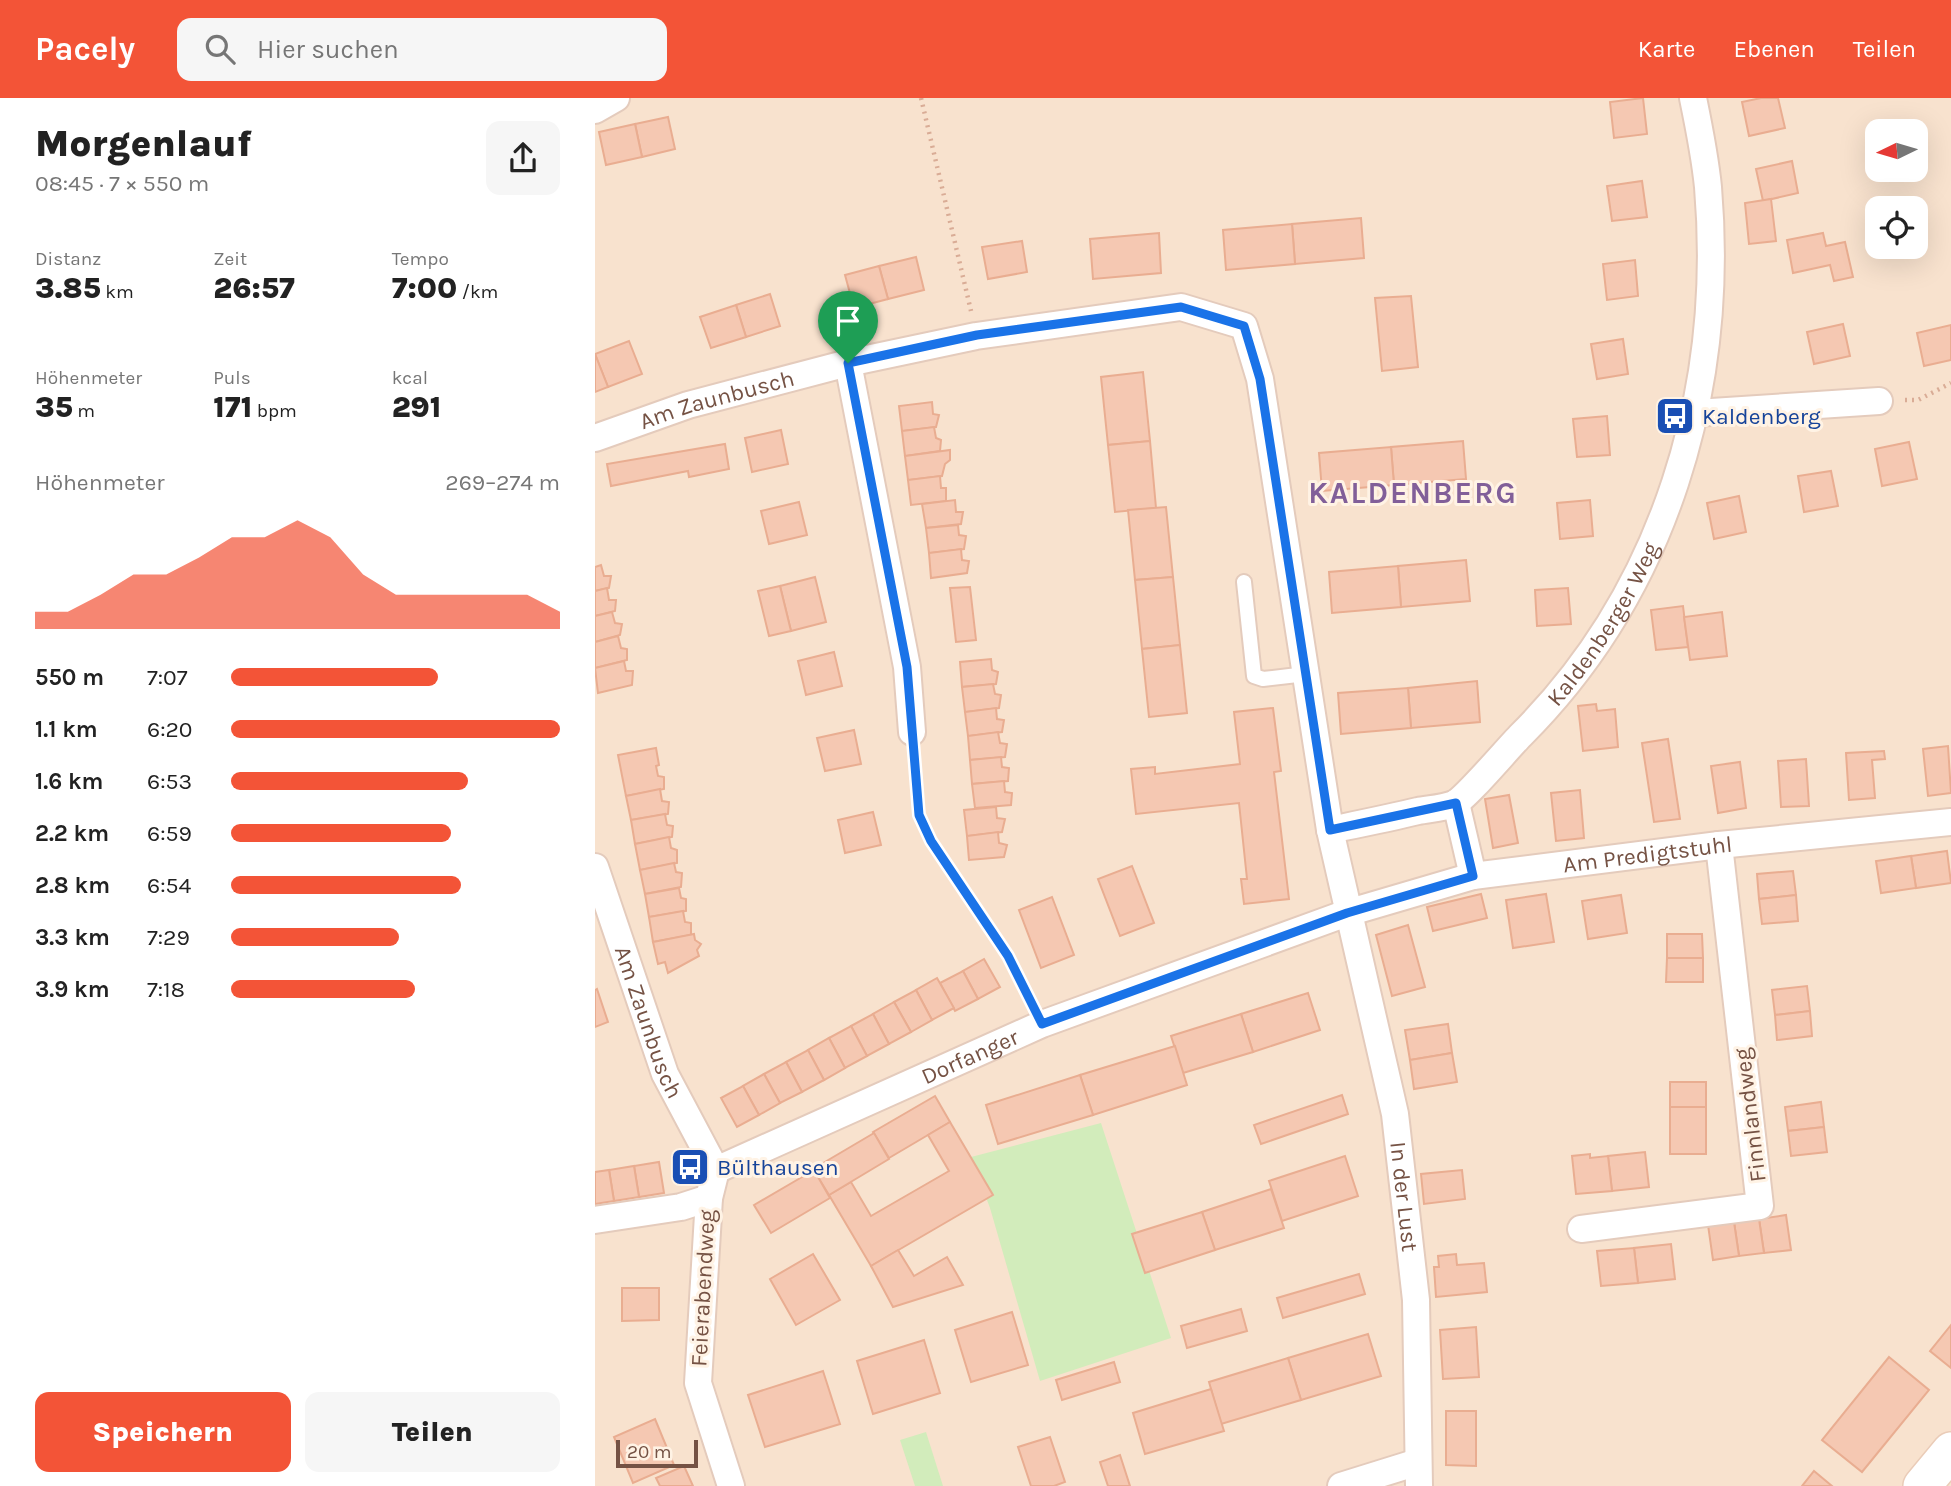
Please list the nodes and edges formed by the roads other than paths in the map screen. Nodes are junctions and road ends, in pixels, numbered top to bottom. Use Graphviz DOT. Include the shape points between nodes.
graph roads {
  1 [pos="616,98"];
  2 [pos="1693,98"];
  3 [pos="595,110"];
  4 [pos="848,363"];
  5 [pos="1879,401"];
  6 [pos="1696,413"];
  7 [pos="595,438"];
  8 [pos="1244,582"];
  9 [pos="1306,674"];
  10 [pos="912,732"];
  11 [pos="1456,803"];
  12 [pos="1951,822"];
  13 [pos="1330,830"];
  14 [pos="1719,845"];
  15 [pos="595,867"];
  16 [pos="1473,876"];
  17 [pos="1347,913"];
  18 [pos="716,1170"];
  19 [pos="709,1198"];
  20 [pos="595,1220"];
  21 [pos="1581,1230"];
  22 [pos="1951,1451"];
  23 [pos="1418,1474"];
  24 [pos="731,1486"];
  25 [pos="1341,1486"];
  26 [pos="1922,1486"];
  1 -- 3 [label="street"];
  2 -- 6 [label="street, Kaldenberger Weg" via="1708,186 1711,283"];
  4 -- 7 [label="street, Am Zaunbusch" via="688,404"];
  4 -- 9 [label="street, Am Zaunbusch" via="977,335 1181,307 1244,326 1260,379"];
  4 -- 10 [label="street" via="907,667"];
  5 -- 6 [label="street"];
  6 -- 11 [label="street, Kaldenberger Weg" via="1666,510 1610,626 1556,698"];
  8 -- 9 [label="lane" via="1254,676"];
  9 -- 13 [label="street, Am Zaunbusch"];
  11 -- 13 [label="street"];
  11 -- 16 [label="street"];
  12 -- 14 [label="street, Am Predigtstuhl"];
  13 -- 17 [label="street, Am Zaunbusch"];
  14 -- 16 [label="street, Am Predigtstuhl"];
  14 -- 21 [label="street, Finnlandweg" via="1760,1206"];
  15 -- 18 [label="street, Am Zaunbusch" via="666,1074"];
  16 -- 17 [label="street, Am Predigtstuhl"];
  17 -- 18 [label="street, Dorfanger" via="1042,1024"];
  17 -- 23 [label="street, In der Lust" via="1395,1114 1416,1300"];
  18 -- 19 [label="street, Feierabendweg"];
  19 -- 20 [label="street"];
  19 -- 24 [label="street, Feierabendweg" via="698,1383"];
  22 -- 26 [label="main road"];
  23 -- 25 [label="street"];
}
